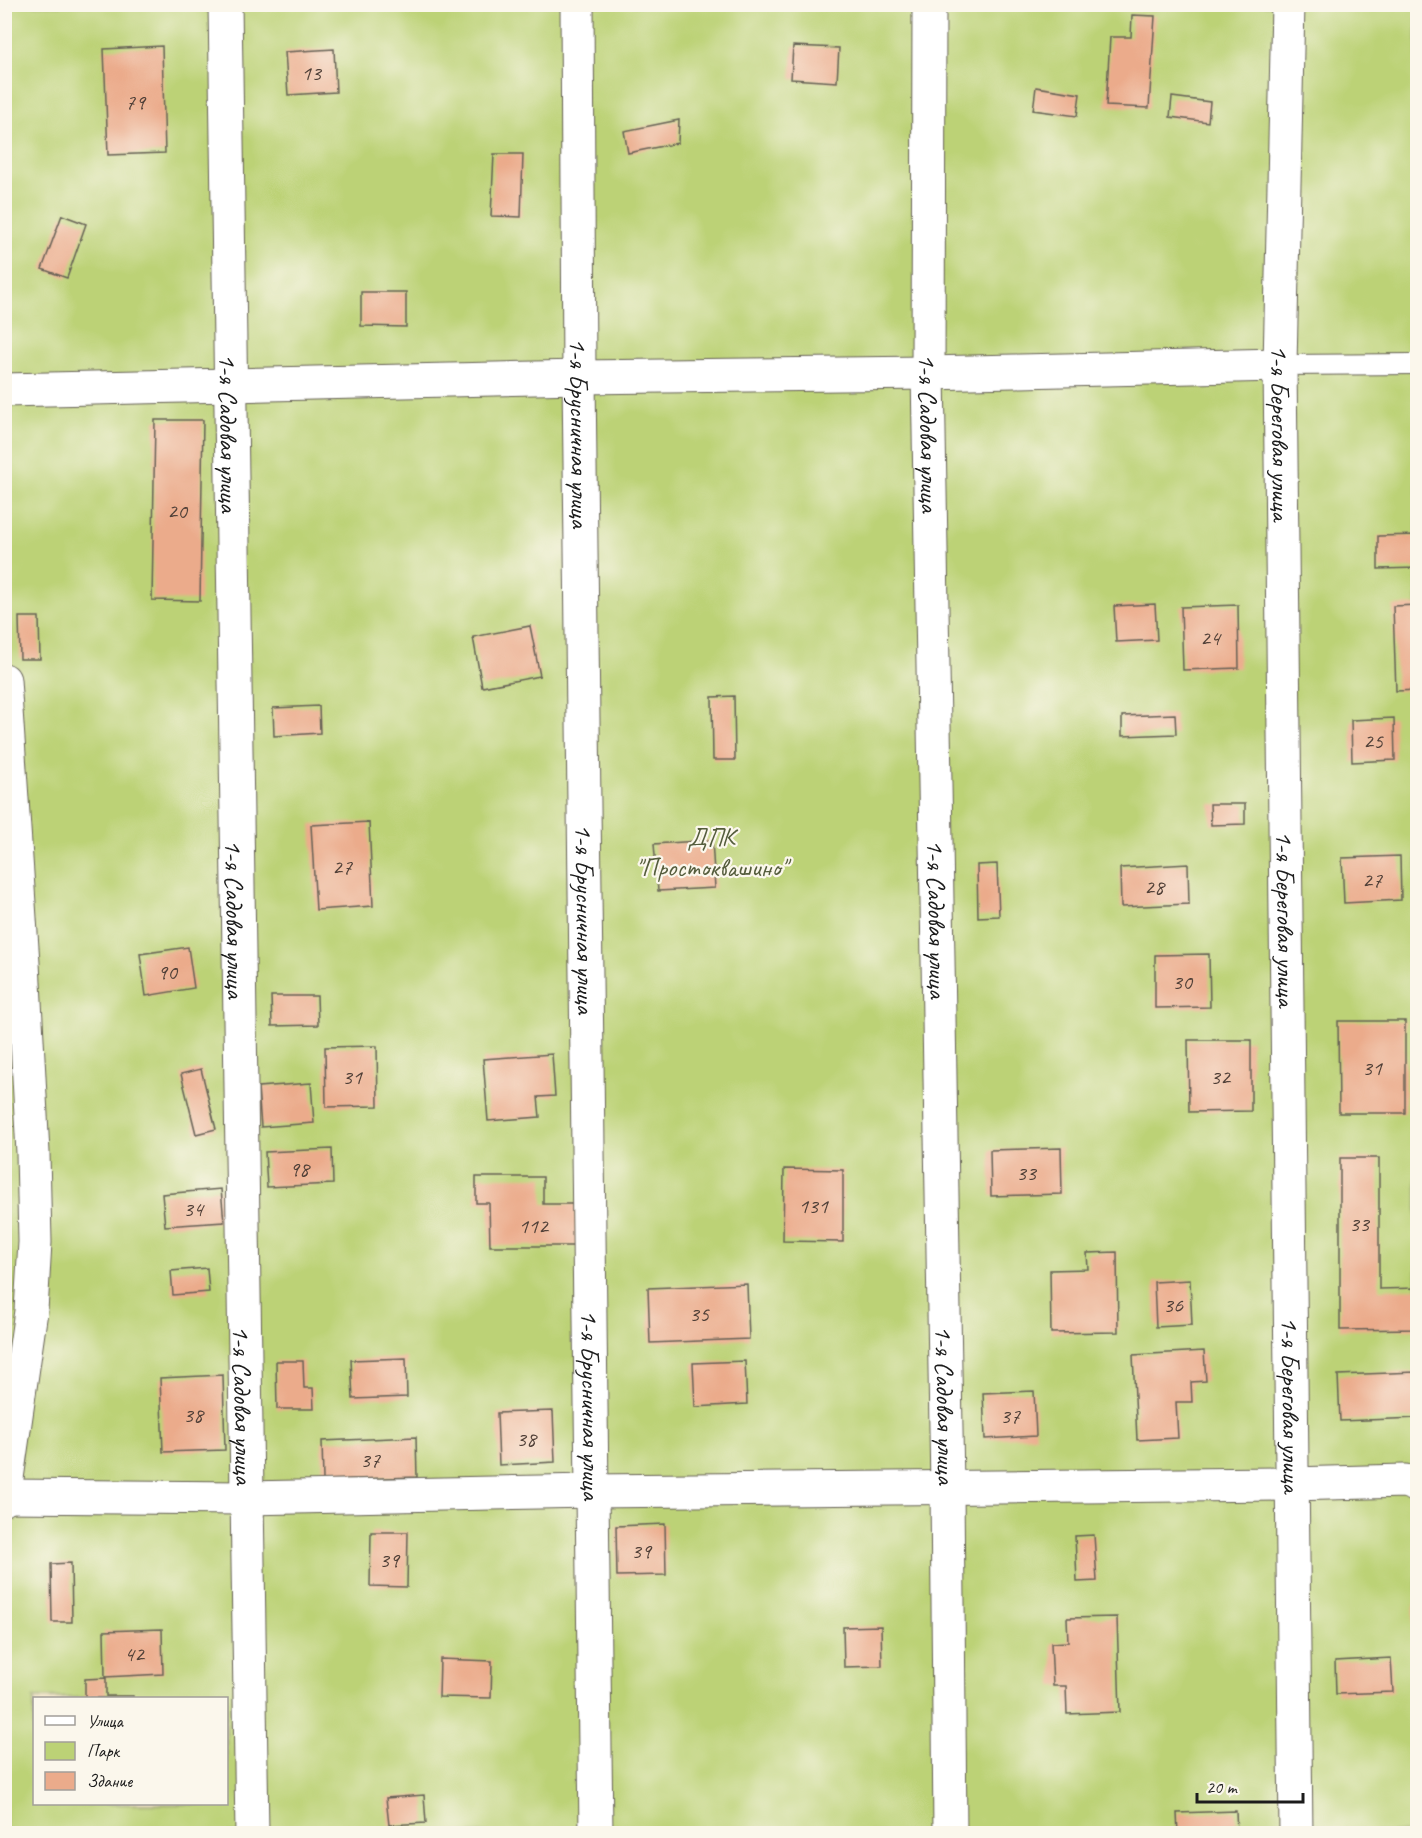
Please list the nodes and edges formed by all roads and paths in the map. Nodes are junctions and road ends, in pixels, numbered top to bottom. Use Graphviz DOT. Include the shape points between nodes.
graph roads {
  1 [pos="225,4"];
  2 [pos="577,4"];
  3 [pos="929,4"];
  4 [pos="1288,4"];
  5 [pos="1418,364"];
  6 [pos="1280,365"];
  7 [pos="928,374"];
  8 [pos="579,377"];
  9 [pos="228,386"];
  10 [pos="4,390"];
  11 [pos="4,680"];
  12 [pos="1291,1484"];
  13 [pos="1418,1486"];
  14 [pos="947,1487"];
  15 [pos="591,1491"];
  16 [pos="5,1498"];
  17 [pos="244,1498"];
  18 [pos="252,1833"];
  19 [pos="597,1833"];
  20 [pos="950,1833"];
  21 [pos="1296,1833"];
  1 -- 9 [label="street, 1-я Садовая улица"];
  2 -- 8 [label="street, 1-я Брусничная улица"];
  3 -- 7 [label="street, 1-я Садовая улица"];
  4 -- 6 [label="street, 1-я Береговая улица"];
  5 -- 6 [label="lane"];
  6 -- 7 [label="street"];
  6 -- 12 [label="street, 1-я Береговая улица"];
  7 -- 8 [label="street"];
  7 -- 14 [label="street, 1-я Садовая улица"];
  8 -- 9 [label="street"];
  8 -- 15 [label="street, 1-я Брусничная улица"];
  9 -- 10 [label="street"];
  9 -- 17 [label="street, 1-я Садовая улица"];
  11 -- 16 [label="street" via="25,998 35,1242 31,1311"];
  12 -- 13 [label="street" via="1405,1481"];
  12 -- 14 [label="street"];
  12 -- 21 [label="street, 1-я Береговая улица"];
  14 -- 15 [label="street"];
  14 -- 20 [label="street, 1-я Садовая улица"];
  15 -- 17 [label="street"];
  15 -- 19 [label="street, 1-я Брусничная улица"];
  16 -- 17 [label="street"];
  17 -- 18 [label="street, 1-я Садовая улица"];
}
